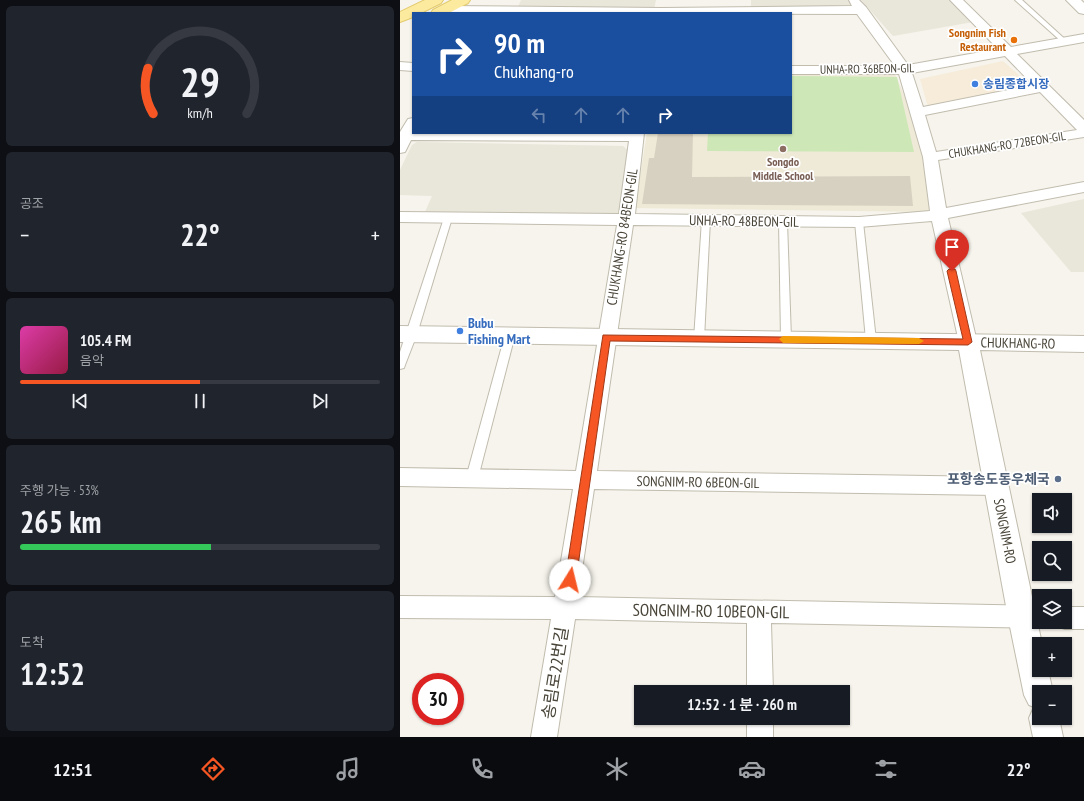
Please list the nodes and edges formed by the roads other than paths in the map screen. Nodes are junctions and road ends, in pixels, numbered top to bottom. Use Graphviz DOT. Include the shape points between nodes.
graph roads {
  1 [pos="463,0"];
  2 [pos="853,0"];
  3 [pos="956,0"];
  4 [pos="1018,0"];
  5 [pos="1073,0"];
  6 [pos="439,8"];
  7 [pos="662,8"];
  8 [pos="862,10"];
  9 [pos="1084,10"];
  10 [pos="423,12"];
  11 [pos="412,15"];
  12 [pos="400,18"];
  13 [pos="412,27"];
  14 [pos="400,33"];
  15 [pos="1084,38"];
  16 [pos="1065,42"];
  17 [pos="1007,53"];
  18 [pos="400,66"];
  19 [pos="412,67"];
  20 [pos="792,70"];
  21 [pos="905,70"];
  22 [pos="1044,87"];
  23 [pos="917,112"];
  24 [pos="412,123"];
  25 [pos="1084,128"];
  26 [pos="1084,133"];
  27 [pos="567,135"];
  28 [pos="637,135"];
  29 [pos="403,136"];
  30 [pos="400,149"];
  31 [pos="930,158"];
  32 [pos="1084,187"];
  33 [pos="939,215"];
  34 [pos="400,217"];
  35 [pos="448,218"];
  36 [pos="626,219"];
  37 [pos="706,220"];
  38 [pos="783,221"];
  39 [pos="859,222"];
  40 [pos="406,334"];
  41 [pos="510,335"];
  42 [pos="606,338"];
  43 [pos="699,339"];
  44 [pos="786,340"];
  45 [pos="871,340"];
  46 [pos="968,342"];
  47 [pos="1084,344"];
  48 [pos="400,365"];
  49 [pos="400,477"];
  50 [pos="472,478"];
  51 [pos="585,480"];
  52 [pos="996,486"];
  53 [pos="400,607"];
  54 [pos="566,608"];
  55 [pos="759,612"];
  56 [pos="1030,617"];
  57 [pos="1072,618"];
  58 [pos="1084,618"];
  59 [pos="760,685"];
  60 [pos="1038,685"];
  61 [pos="760,725"];
  62 [pos="1045,725"];
  63 [pos="544,737"];
  64 [pos="760,737"];
  65 [pos="1048,737"];
  1 -- 6 [label="main road"];
  2 -- 8 [label="street, CHUKHANG-RO 72BEON-GIL"];
  3 -- 17 [label="street"];
  4 -- 16 [label="lane"];
  5 -- 9 [label="street"];
  6 -- 7 [label="street"];
  6 -- 10 [label="main road"];
  7 -- 8 [label="street"];
  8 -- 21 [label="street, CHUKHANG-RO 72BEON-GIL"];
  11 -- 12 [label="main road"];
  13 -- 14 [label="main road"];
  15 -- 16 [label="street, UNHA-RO 36BEON-GIL"];
  16 -- 17 [label="street, UNHA-RO 36BEON-GIL"];
  17 -- 21 [label="street, UNHA-RO 36BEON-GIL"];
  17 -- 22 [label="street"];
  18 -- 19 [label="street"];
  20 -- 21 [label="street, UNHA-RO 36BEON-GIL"];
  21 -- 23 [label="street, CHUKHANG-RO 72BEON-GIL"];
  22 -- 23 [label="street"];
  22 -- 25 [label="street"];
  23 -- 31 [label="street, CHUKHANG-RO 72BEON-GIL"];
  24 -- 29 [label="street"];
  26 -- 31 [label="street, CHUKHANG-RO 72BEON-GIL"];
  27 -- 28 [label="street, CHUKHANG-RO 84BEON-GIL"];
  27 -- 29 [label="street, CHUKHANG-RO 84BEON-GIL"];
  28 -- 36 [label="street, CHUKHANG-RO 84BEON-GIL"];
  29 -- 30 [label="street"];
  31 -- 33 [label="street, CHUKHANG-RO 72BEON-GIL"];
  32 -- 33 [label="street, UNHA-RO 48BEON-GIL"];
  33 -- 39 [label="street, UNHA-RO 48BEON-GIL"];
  33 -- 46 [label="street, CHUKHANG-RO 72BEON-GIL"];
  34 -- 35 [label="street, UNHA-RO 48BEON-GIL"];
  35 -- 36 [label="street, UNHA-RO 48BEON-GIL"];
  35 -- 40 [label="lane"];
  36 -- 37 [label="street, UNHA-RO 48BEON-GIL"];
  36 -- 42 [label="street, CHUKHANG-RO 84BEON-GIL"];
  37 -- 38 [label="street, UNHA-RO 48BEON-GIL"];
  37 -- 43 [label="lane"];
  38 -- 39 [label="street, UNHA-RO 48BEON-GIL"];
  38 -- 44 [label="lane"];
  39 -- 45 [label="lane"];
  40 -- 41 [label="street, CHUKHANG-RO"];
  40 -- 48 [label="lane"];
  41 -- 42 [label="street, CHUKHANG-RO"];
  41 -- 50 [label="lane"];
  42 -- 43 [label="street, CHUKHANG-RO"];
  42 -- 51 [label="street, CHUKHANG-RO 84BEON-GIL"];
  43 -- 44 [label="street, CHUKHANG-RO"];
  44 -- 45 [label="street, CHUKHANG-RO"];
  45 -- 46 [label="street, CHUKHANG-RO"];
  46 -- 47 [label="street, CHUKHANG-RO"];
  46 -- 52 [label="street, SONGNIM-RO"];
  49 -- 50 [label="street, SONGNIM-RO 6BEON-GIL"];
  50 -- 51 [label="street, SONGNIM-RO 6BEON-GIL"];
  51 -- 52 [label="street, SONGNIM-RO 6BEON-GIL"];
  51 -- 54 [label="street, 송림로22번길"];
  52 -- 56 [label="street, SONGNIM-RO"];
  53 -- 54 [label="street, SONGNIM-RO 10BEON-GIL"];
  54 -- 55 [label="street, SONGNIM-RO 10BEON-GIL"];
  54 -- 63 [label="street, 송림로22번길"];
  55 -- 56 [label="street, SONGNIM-RO 10BEON-GIL"];
  55 -- 59 [label="street"];
  56 -- 60 [label="street, SONGNIM-RO"];
  57 -- 58 [label="street"];
  61 -- 64 [label="street"];
  62 -- 65 [label="street"];
}
